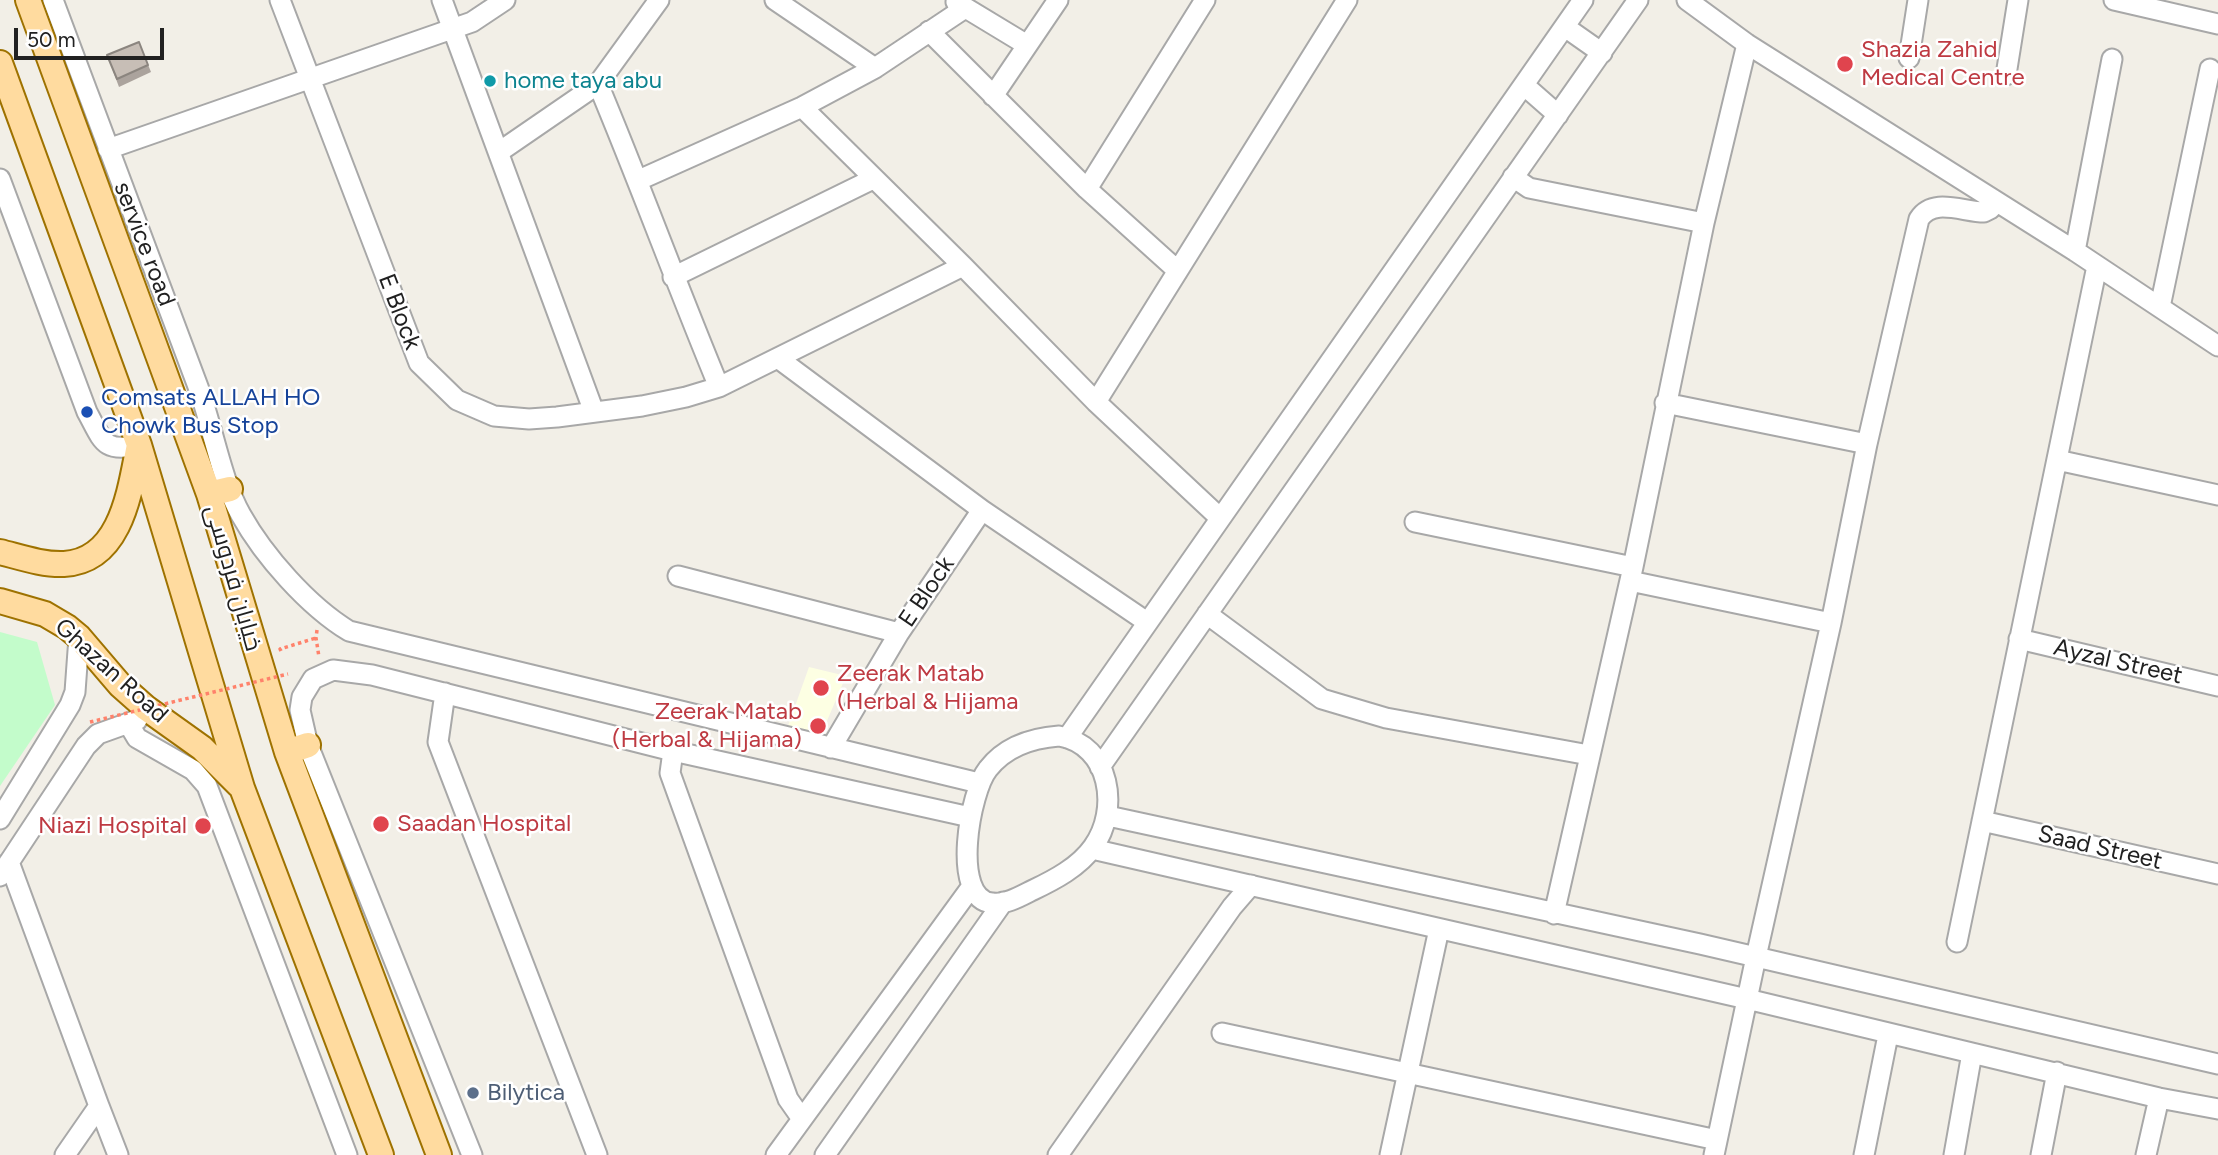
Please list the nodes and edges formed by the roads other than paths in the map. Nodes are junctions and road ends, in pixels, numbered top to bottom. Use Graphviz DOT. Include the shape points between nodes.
graph roads {
  1 [pos="14,0"];
  2 [pos="29,0"];
  3 [pos="53,0"];
  4 [pos="280,0"];
  5 [pos="442,0"];
  6 [pos="505,0"];
  7 [pos="659,0"];
  8 [pos="775,0"];
  9 [pos="1058,0"];
  10 [pos="1205,0"];
  11 [pos="1347,0"];
  12 [pos="1583,0"];
  13 [pos="1638,0"];
  14 [pos="1686,0"];
  15 [pos="1918,0"];
  16 [pos="2018,0"];
  17 [pos="2114,0"];
  18 [pos="959,4"];
  19 [pos="2218,24"];
  20 [pos="1565,27"];
  21 [pos="453,29"];
  22 [pos="929,31"];
  23 [pos="1747,44"];
  24 [pos="1027,45"];
  25 [pos="0,52"];
  26 [pos="1602,53"];
  27 [pos="1909,58"];
  28 [pos="2112,59"];
  29 [pos="874,68"];
  30 [pos="54,69"];
  31 [pos="2210,69"];
  32 [pos="4,73"];
  33 [pos="2006,75"];
  34 [pos="310,79"];
  35 [pos="598,84"];
  36 [pos="1525,86"];
  37 [pos="993,96"];
  38 [pos="802,107"];
  39 [pos="1558,115"];
  40 [pos="108,149"];
  41 [pos="499,152"];
  42 [pos="1513,177"];
  43 [pos="0,179"];
  44 [pos="873,179"];
  45 [pos="639,180"];
  46 [pos="1087,190"];
  47 [pos="1997,202"];
  48 [pos="1704,223"];
  49 [pos="2075,251"];
  50 [pos="963,266"];
  51 [pos="2097,266"];
  52 [pos="1178,271"];
  53 [pos="673,277"];
  54 [pos="2160,307"];
  55 [pos="2218,346"];
  56 [pos="779,359"];
  57 [pos="719,387"];
  58 [pos="1096,402"];
  59 [pos="1665,403"];
  60 [pos="594,412"];
  61 [pos="1867,444"];
  62 [pos="139,445"];
  63 [pos="2057,460"];
  64 [pos="219,491"];
  65 [pos="2218,495"];
  66 [pos="982,510"];
  67 [pos="1220,517"];
  68 [pos="1415,522"];
  69 [pos="0,552"];
  70 [pos="1631,574"];
  71 [pos="678,576"];
  72 [pos="0,601"];
  73 [pos="1208,614"];
  74 [pos="1147,622"];
  75 [pos="1831,624"];
  76 [pos="899,633"];
  77 [pos="79,637"];
  78 [pos="2019,639"];
  79 [pos="2218,686"];
  80 [pos="445,693"];
  81 [pos="155,714"];
  82 [pos="128,723"];
  83 [pos="1067,738"];
  84 [pos="831,748"];
  85 [pos="297,749"];
  86 [pos="673,751"];
  87 [pos="1589,755"];
  88 [pos="1100,767"];
  89 [pos="979,783"];
  90 [pos="242,788"];
  91 [pos="1108,816"];
  92 [pos="970,817"];
  93 [pos="0,819"];
  94 [pos="1982,821"];
  95 [pos="1092,849"];
  96 [pos="5,869"];
  97 [pos="2218,874"];
  98 [pos="1251,885"];
  99 [pos="972,886"];
  100 [pos="1003,902"];
  101 [pos="1554,914"];
  102 [pos="1439,929"];
  103 [pos="1958,942"];
  104 [pos="1756,957"];
  105 [pos="1747,999"];
  106 [pos="1222,1033"];
  107 [pos="1888,1034"];
  108 [pos="1972,1053"];
  109 [pos="2218,1064"];
  110 [pos="2057,1072"];
  111 [pos="1409,1074"];
  112 [pos="2159,1098"];
  113 [pos="99,1106"];
  114 [pos="2218,1109"];
  115 [pos="802,1119"];
  116 [pos="1716,1147"];
  117 [pos="65,1155"];
  118 [pos="118,1155"];
  119 [pos="347,1155"];
  120 [pos="381,1155"];
  121 [pos="439,1155"];
  122 [pos="472,1155"];
  123 [pos="597,1155"];
  124 [pos="776,1155"];
  125 [pos="825,1155"];
  126 [pos="1058,1155"];
  127 [pos="1390,1155"];
  128 [pos="1864,1155"];
  129 [pos="1954,1155"];
  130 [pos="2041,1155"];
  131 [pos="2146,1155"];
  1 -- 30 [label="main road"];
  2 -- 30 [label="main road, خیابان فردوسی"];
  3 -- 40 [label="street, service road"];
  4 -- 34 [label="street, E Block"];
  5 -- 21 [label="street"];
  6 -- 21 [label="street"];
  7 -- 35 [label="street"];
  8 -- 29 [label="street"];
  9 -- 24 [label="street"];
  10 -- 46 [label="street"];
  11 -- 52 [label="street"];
  12 -- 20 [label="street"];
  13 -- 26 [label="street"];
  14 -- 23 [label="street"];
  15 -- 27 [label="street"];
  16 -- 33 [label="street"];
  17 -- 19 [label="street"];
  18 -- 22 [label="street"];
  18 -- 24 [label="street"];
  20 -- 26 [label="street"];
  20 -- 36 [label="street"];
  21 -- 34 [label="street"];
  21 -- 41 [label="street"];
  22 -- 29 [label="street"];
  22 -- 37 [label="street"];
  23 -- 47 [label="street"];
  23 -- 48 [label="street"];
  24 -- 37 [label="street"];
  25 -- 32 [label="main road, خیابان فردوسی"];
  26 -- 39 [label="street"];
  28 -- 49 [label="street"];
  29 -- 38 [label="street"];
  30 -- 64 [label="main road, خیابان فردوسی"];
  31 -- 54 [label="street"];
  32 -- 62 [label="main road, خیابان فردوسی"];
  34 -- 40 [label="street"];
  34 -- 60 [label="street, E Block" via="419,363 457,400 494,416 529,419"];
  35 -- 41 [label="street"];
  35 -- 45 [label="street"];
  36 -- 39 [label="street"];
  36 -- 67 [label="street"];
  37 -- 46 [label="street"];
  38 -- 44 [label="street"];
  38 -- 45 [label="street"];
  39 -- 42 [label="street"];
  40 -- 64 [label="street, service road" via="203,400"];
  41 -- 60 [label="street"];
  42 -- 48 [label="street" via="1529,188"];
  42 -- 73 [label="street"];
  43 -- 62 [label="street" via="88,412 107,445 121,449"];
  44 -- 50 [label="street"];
  44 -- 53 [label="street"];
  45 -- 53 [label="street"];
  46 -- 52 [label="street"];
  47 -- 49 [label="street"];
  47 -- 61 [label="street" via="1984,212 1936,207 1919,219"];
  48 -- 59 [label="street"];
  49 -- 51 [label="street"];
  50 -- 56 [label="street, E Block"];
  50 -- 58 [label="street"];
  51 -- 54 [label="street"];
  51 -- 63 [label="street"];
  52 -- 58 [label="street"];
  53 -- 57 [label="street"];
  54 -- 55 [label="street"];
  56 -- 57 [label="street, E Block"];
  56 -- 66 [label="street"];
  57 -- 60 [label="street, E Block"];
  58 -- 67 [label="street"];
  59 -- 61 [label="street"];
  59 -- 70 [label="street"];
  61 -- 75 [label="street"];
  62 -- 69 [label="main road" via="123,515 96,553 64,564"];
  62 -- 90 [label="main road, خیابان فردوسی"];
  63 -- 65 [label="street"];
  63 -- 78 [label="street"];
  64 -- 84 [label="street, service road" via="298,587 349,631"];
  64 -- 85 [label="main road, خیابان فردوسی"];
  66 -- 74 [label="street"];
  66 -- 76 [label="street, E Block"];
  67 -- 74 [label="street"];
  68 -- 70 [label="street"];
  70 -- 75 [label="street"];
  70 -- 87 [label="street"];
  71 -- 76 [label="street"];
  72 -- 77 [label="main road, Ghazan Road" via="45,614"];
  73 -- 87 [label="street" via="1322,699 1386,718"];
  73 -- 88 [label="street"];
  74 -- 83 [label="street"];
  75 -- 104 [label="street"];
  76 -- 84 [label="street, E Block"];
  77 -- 81 [label="main road, Ghazan Road" via="120,685"];
  77 -- 93 [label="street" via="70,705"];
  78 -- 79 [label="street, Ayzal Street"];
  78 -- 94 [label="street"];
  80 -- 85 [label="street" via="349,670 321,674 302,697"];
  80 -- 86 [label="street"];
  80 -- 123 [label="street" via="438,742"];
  81 -- 82 [label="street"];
  81 -- 90 [label="main road, Ghazan Road" via="202,748"];
  82 -- 96 [label="street" via="99,734 86,746"];
  82 -- 119 [label="street" via="137,738 193,771 207,786"];
  83 -- 88 [label="street" via="1085,749"];
  83 -- 89 [label="street" via="1046,737 1020,744 990,765"];
  84 -- 89 [label="street, service road"];
  85 -- 121 [label="main road, خیابان فردوسی"];
  85 -- 122 [label="street"];
  86 -- 92 [label="street"];
  86 -- 115 [label="street" via="670,773 788,1099"];
  87 -- 101 [label="street"];
  88 -- 91 [label="street" via="1109,788"];
  89 -- 92 [label="street"];
  90 -- 120 [label="main road, خیابان فردوسی"];
  91 -- 95 [label="street"];
  91 -- 101 [label="street"];
  92 -- 99 [label="street" via="967,847"];
  94 -- 97 [label="street, Saad Street"];
  94 -- 103 [label="street"];
  95 -- 98 [label="street"];
  95 -- 100 [label="street" via="1052,881"];
  96 -- 113 [label="street"];
  98 -- 102 [label="street"];
  98 -- 126 [label="street"];
  99 -- 100 [label="street" via="984,901"];
  99 -- 115 [label="street"];
  100 -- 125 [label="street"];
  101 -- 104 [label="street"];
  102 -- 105 [label="street"];
  102 -- 111 [label="street"];
  104 -- 105 [label="street"];
  104 -- 109 [label="street"];
  105 -- 107 [label="street"];
  105 -- 116 [label="street"];
  106 -- 111 [label="street"];
  107 -- 108 [label="street"];
  107 -- 128 [label="street"];
  108 -- 110 [label="street"];
  108 -- 129 [label="street"];
  110 -- 112 [label="street"];
  110 -- 130 [label="street"];
  111 -- 116 [label="street"];
  111 -- 127 [label="street"];
  112 -- 114 [label="street"];
  112 -- 131 [label="street"];
  113 -- 117 [label="street"];
  113 -- 118 [label="street"];
  115 -- 124 [label="street"];
}
